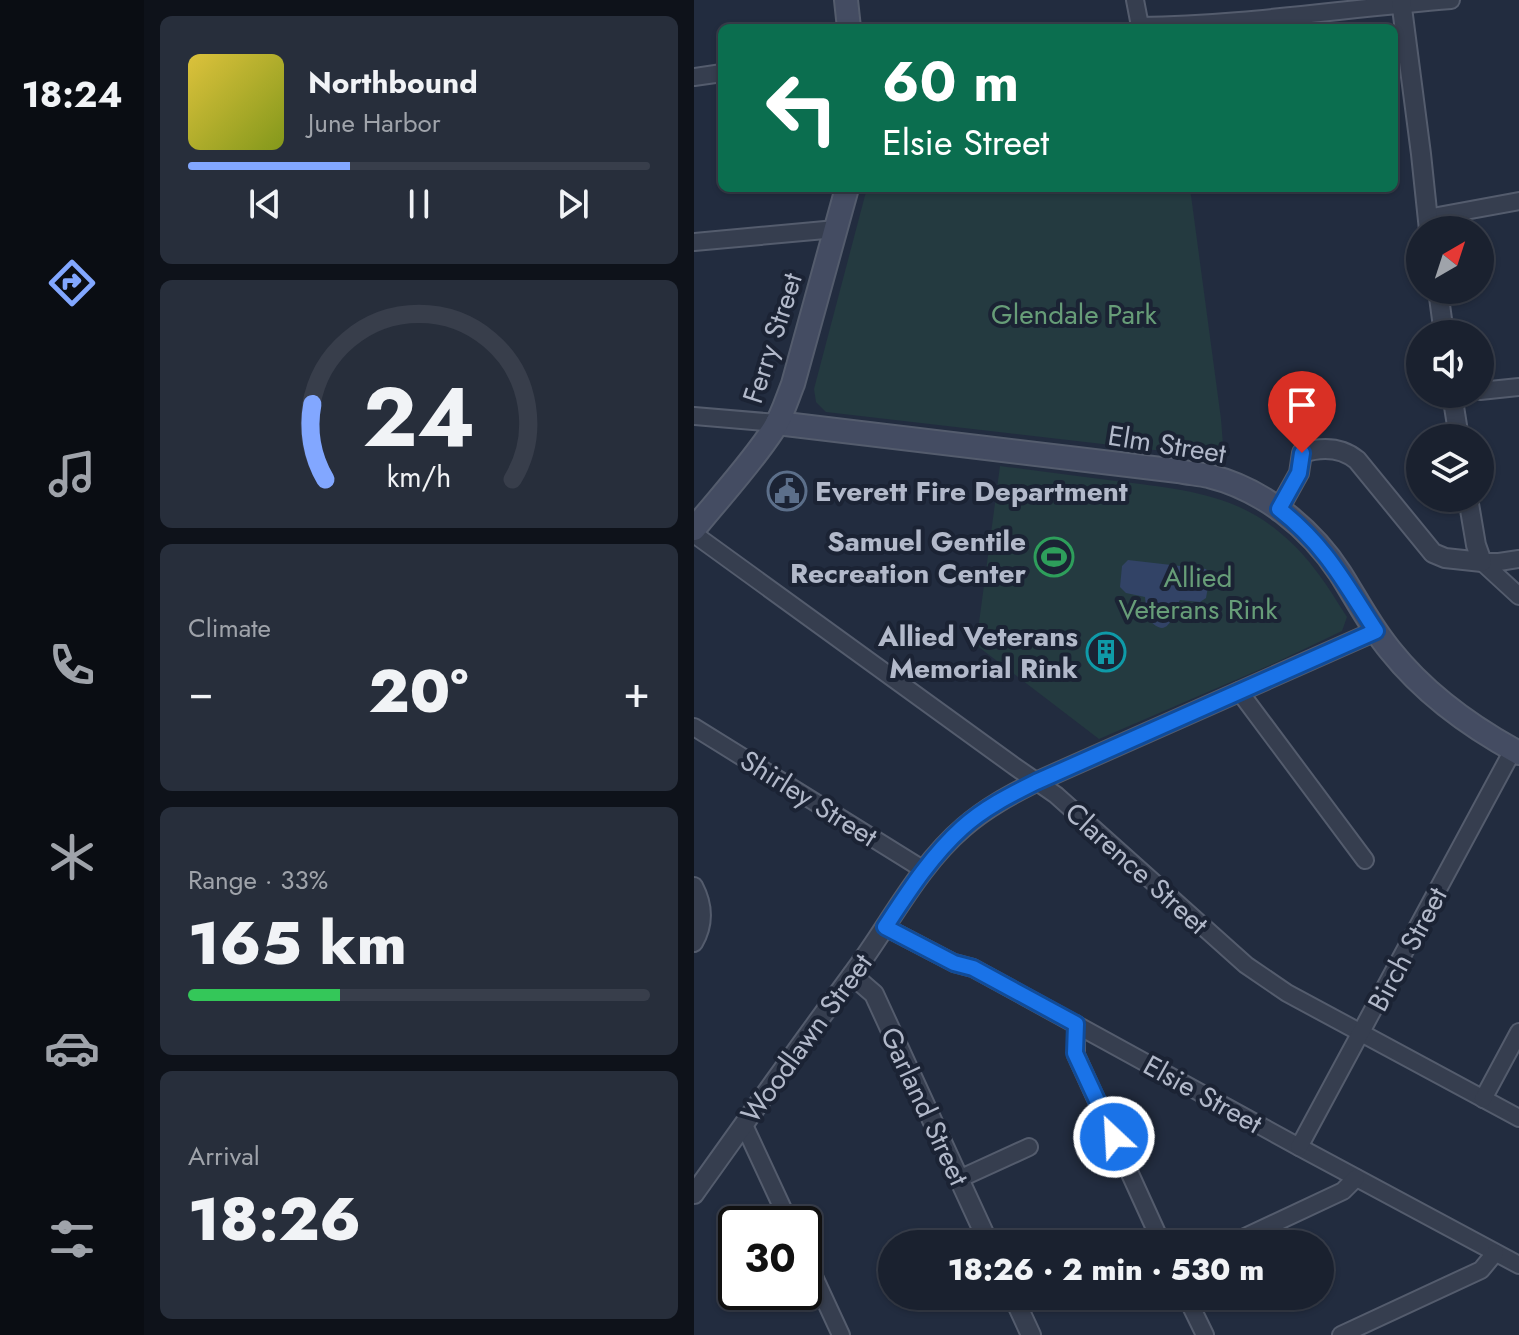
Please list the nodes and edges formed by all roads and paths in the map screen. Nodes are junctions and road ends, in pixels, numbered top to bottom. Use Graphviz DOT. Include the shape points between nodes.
graph roads {
  1 [pos="846,0"];
  2 [pos="1135,0"];
  3 [pos="1451,0"];
  4 [pos="1401,2"];
  5 [pos="849,24"];
  6 [pos="1140,24"];
  7 [pos="1204,24"];
  8 [pos="718,74"];
  9 [pos="694,77"];
  10 [pos="846,192"];
  11 [pos="1519,201"];
  12 [pos="1427,216"];
  13 [pos="1460,216"];
  14 [pos="836,229"];
  15 [pos="694,242"];
  16 [pos="1519,387"];
  17 [pos="1494,390"];
  18 [pos="694,416"];
  19 [pos="777,423"];
  20 [pos="1279,509"];
  21 [pos="1470,512"];
  22 [pos="694,531"];
  23 [pos="1519,559"];
  24 [pos="1482,562"];
  25 [pos="1519,596"];
  26 [pos="1376,631"];
  27 [pos="1239,691"];
  28 [pos="694,727"];
  29 [pos="1516,751"];
  30 [pos="1036,782"];
  31 [pos="1365,860"];
  32 [pos="924,870"];
  33 [pos="694,886"];
  34 [pos="885,927"];
  35 [pos="694,943"];
  36 [pos="852,975"];
  37 [pos="1076,1024"];
  38 [pos="1519,1032"];
  39 [pos="1361,1034"];
  40 [pos="1483,1099"];
  41 [pos="1519,1118"];
  42 [pos="744,1125"];
  43 [pos="1029,1147"];
  44 [pos="1299,1147"];
  45 [pos="1356,1178"];
  46 [pos="959,1179"];
  47 [pos="694,1194"];
  48 [pos="782,1206"];
  49 [pos="983,1230"];
  50 [pos="1156,1230"];
  51 [pos="1260,1230"];
  52 [pos="1495,1253"];
  53 [pos="1519,1265"];
  54 [pos="822,1294"];
  55 [pos="1019,1310"];
  56 [pos="1193,1310"];
  57 [pos="841,1335"];
  58 [pos="1031,1335"];
  59 [pos="1205,1335"];
  60 [pos="1341,1335"];
  1 -- 5 [label="main road"];
  2 -- 6 [label="street"];
  3 -- 4 [label="street"];
  4 -- 7 [label="street"];
  4 -- 12 [label="street"];
  8 -- 9 [label="street"];
  10 -- 14 [label="main road, Ferry Street"];
  11 -- 13 [label="street"];
  14 -- 15 [label="street"];
  14 -- 19 [label="main road, Ferry Street"];
  16 -- 17 [label="street"];
  18 -- 19 [label="street, Elm Street"];
  19 -- 20 [label="main road, Elm Street" via="1210,476"];
  19 -- 22 [label="main road, Ferry Street"];
  20 -- 24 [label="street" via="1299,473 1302,453 1340,450 1357,460 1433,553"];
  20 -- 26 [label="main road, Elm Street" via="1323,550"];
  21 -- 24 [label="street"];
  22 -- 30 [label="street, Clarence Street"];
  23 -- 24 [label="street"];
  24 -- 25 [label="street"];
  26 -- 27 [label="street, Woodlawn Street"];
  26 -- 29 [label="main road, Elm Street" via="1434,696"];
  27 -- 30 [label="street, Woodlawn Street"];
  27 -- 31 [label="street"];
  28 -- 32 [label="street, Shirley Street"];
  29 -- 39 [label="street, Birch Street"];
  30 -- 32 [label="street, Woodlawn Street" via="969,822"];
  30 -- 39 [label="street, Clarence Street" via="1246,965"];
  32 -- 34 [label="street, Woodlawn Street"];
  33 -- 35 [label="street" via="702,919"];
  34 -- 36 [label="street, Woodlawn Street"];
  34 -- 37 [label="street, Elsie Street"];
  36 -- 42 [label="street, Woodlawn Street"];
  36 -- 46 [label="street, Garland Street" via="874,994"];
  37 -- 44 [label="street, Elsie Street"];
  37 -- 50 [label="street" via="1076,1055"];
  38 -- 40 [label="street"];
  39 -- 40 [label="street, Clarence Street"];
  39 -- 44 [label="street, Birch Street"];
  40 -- 41 [label="street, Clarence Street"];
  42 -- 47 [label="street, Woodlawn Street"];
  42 -- 48 [label="street"];
  43 -- 46 [label="street"];
  44 -- 45 [label="street, Elsie Street"];
  45 -- 51 [label="street" via="1343,1191"];
  45 -- 52 [label="street, Elsie Street"];
  46 -- 49 [label="street, Garland Street"];
  52 -- 53 [label="street, Elsie Street"];
  52 -- 60 [label="street" via="1481,1270"];
  54 -- 57 [label="street"];
  55 -- 58 [label="street"];
  56 -- 59 [label="street"];
}
